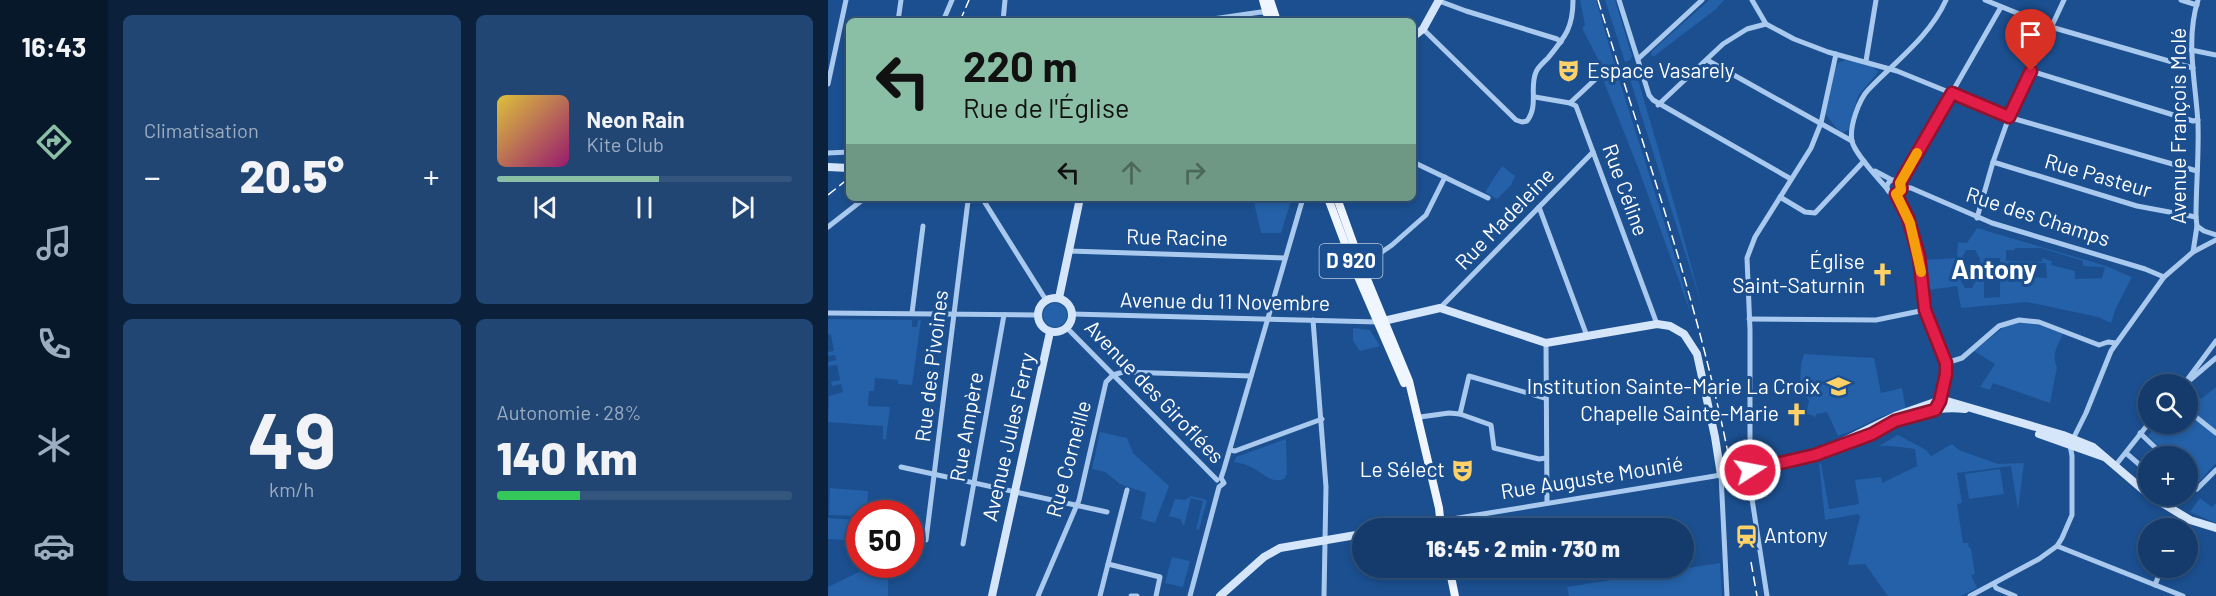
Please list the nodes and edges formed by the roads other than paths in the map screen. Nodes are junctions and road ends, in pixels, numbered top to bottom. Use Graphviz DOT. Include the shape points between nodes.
graph roads {
  1 [pos="846,0"];
  2 [pos="901,0"];
  3 [pos="952,0"];
  4 [pos="1005,0"];
  5 [pos="1263,0"];
  6 [pos="1270,0"];
  7 [pos="1439,0"];
  8 [pos="1574,0"];
  9 [pos="1619,0"];
  10 [pos="1702,0"];
  11 [pos="1752,0"];
  12 [pos="1876,0"];
  13 [pos="1946,0"];
  14 [pos="1985,0"];
  15 [pos="2064,0"];
  16 [pos="2181,0"];
  17 [pos="2197,2"];
  18 [pos="2001,6"];
  19 [pos="1268,17"];
  20 [pos="898,18"];
  21 [pos="944,18"];
  22 [pos="1003,18"];
  23 [pos="1220,18"];
  24 [pos="1276,18"];
  25 [pos="1766,24"];
  26 [pos="2051,27"];
  27 [pos="1423,29"];
  28 [pos="1416,35"];
  29 [pos="1561,42"];
  30 [pos="2191,50"];
  31 [pos="1836,54"];
  32 [pos="2216,55"];
  33 [pos="1638,59"];
  34 [pos="1707,60"];
  35 [pos="1866,61"];
  36 [pos="1888,68"];
  37 [pos="2193,68"];
  38 [pos="2031,71"];
  39 [pos="1600,75"];
  40 [pos="828,84"];
  41 [pos="1952,93"];
  42 [pos="1535,98"];
  43 [pos="1570,103"];
  44 [pos="1658,105"];
  45 [pos="2009,117"];
  46 [pos="2198,120"];
  47 [pos="1821,123"];
  48 [pos="1852,141"];
  49 [pos="846,152"];
  50 [pos="1593,152"];
  51 [pos="828,153"];
  52 [pos="1864,161"];
  53 [pos="1993,162"];
  54 [pos="828,163"];
  55 [pos="846,163"];
  56 [pos="1416,163"];
  57 [pos="828,167"];
  58 [pos="846,168"];
  59 [pos="1871,168"];
  60 [pos="2197,171"];
  61 [pos="1445,177"];
  62 [pos="1791,179"];
  63 [pos="1892,180"];
  64 [pos="1901,185"];
  65 [pos="1888,190"];
  66 [pos="1896,194"];
  67 [pos="1780,197"];
  68 [pos="1488,198"];
  69 [pos="861,201"];
  70 [pos="968,201"];
  71 [pos="983,201"];
  72 [pos="1079,201"];
  73 [pos="1302,201"];
  74 [pos="1329,201"];
  75 [pos="1338,201"];
  76 [pos="1539,207"];
  77 [pos="2196,217"];
  78 [pos="1977,218"];
  79 [pos="923,226"];
  80 [pos="2197,226"];
  81 [pos="828,227"];
  82 [pos="2207,232"];
  83 [pos="2196,235"];
  84 [pos="2216,235"];
  85 [pos="2216,240"];
  86 [pos="2194,243"];
  87 [pos="2209,243"];
  88 [pos="2202,248"];
  89 [pos="1069,251"];
  90 [pos="2193,252"];
  91 [pos="1285,258"];
  92 [pos="1356,263"];
  93 [pos="2164,277"];
  94 [pos="1059,298"];
  95 [pos="1046,300"];
  96 [pos="1440,308"];
  97 [pos="1925,310"];
  98 [pos="828,313"];
  99 [pos="912,313"];
  100 [pos="956,313"];
  101 [pos="1072,314"];
  102 [pos="1004,315"];
  103 [pos="1037,315"];
  104 [pos="1267,319"];
  105 [pos="1749,319"];
  106 [pos="1313,320"];
  107 [pos="1381,322"];
  108 [pos="1657,324"];
  109 [pos="1067,328"];
  110 [pos="1050,332"];
  111 [pos="1587,336"];
  112 [pos="2216,341"];
  113 [pos="1546,343"];
  114 [pos="2116,343"];
  115 [pos="2216,358"];
  116 [pos="1946,363"];
  117 [pos="2192,374"];
  118 [pos="2197,374"];
  119 [pos="1113,375"];
  120 [pos="1251,376"];
  121 [pos="1545,398"];
  122 [pos="1940,401"];
  123 [pos="1935,410"];
  124 [pos="1460,414"];
  125 [pos="1420,417"];
  126 [pos="1322,419"];
  127 [pos="2198,419"];
  128 [pos="2216,433"];
  129 [pos="2139,434"];
  130 [pos="2141,434"];
  131 [pos="2074,444"];
  132 [pos="1839,445"];
  133 [pos="2154,446"];
  134 [pos="1230,450"];
  135 [pos="2126,453"];
  136 [pos="1546,458"];
  137 [pos="1719,460"];
  138 [pos="2138,463"];
  139 [pos="1751,466"];
  140 [pos="901,467"];
  141 [pos="2115,467"];
  142 [pos="2216,471"];
  143 [pos="935,474"];
  144 [pos="1721,475"];
  145 [pos="1219,479"];
  146 [pos="974,482"];
  147 [pos="2138,487"];
  148 [pos="2198,488"];
  149 [pos="1127,490"];
  150 [pos="1016,491"];
  151 [pos="1547,503"];
  152 [pos="1077,506"];
  153 [pos="2167,506"];
  154 [pos="1107,512"];
  155 [pos="2182,515"];
  156 [pos="1439,518"];
  157 [pos="1474,518"];
  158 [pos="2181,518"];
  159 [pos="2216,528"];
  160 [pos="1352,536"];
  161 [pos="926,540"];
  162 [pos="1325,540"];
  163 [pos="963,544"];
  164 [pos="2057,546"];
  165 [pos="1108,564"];
  166 [pos="1451,578"];
  167 [pos="2158,578"];
  168 [pos="2155,585"];
  169 [pos="1995,586"];
  170 [pos="1192,594"];
  171 [pos="992,596"];
  172 [pos="1038,596"];
  173 [pos="1100,596"];
  174 [pos="1131,596"];
  175 [pos="1137,596"];
  176 [pos="1156,596"];
  177 [pos="1220,596"];
  178 [pos="1324,596"];
  179 [pos="1455,596"];
  180 [pos="1728,596"];
  181 [pos="1767,596"];
  182 [pos="1970,596"];
  183 [pos="1996,596"];
  184 [pos="2015,596"];
  185 [pos="2183,596"];
  1 -- 40 [label="street"];
  2 -- 20 [label="street"];
  3 -- 21 [label="street"];
  4 -- 22 [label="street"];
  5 -- 19 [label="main road"];
  6 -- 24 [label="main road"];
  7 -- 27 [label="main road"];
  7 -- 29 [label="street"];
  8 -- 29 [label="street" via="1568,35"];
  9 -- 33 [label="street"];
  10 -- 33 [label="street"];
  11 -- 25 [label="street"];
  12 -- 35 [label="street"];
  13 -- 36 [label="street" via="1921,38"];
  14 -- 18 [label="street"];
  15 -- 26 [label="street"];
  16 -- 17 [label="street"];
  17 -- 30 [label="street, Avenue François Molé"];
  18 -- 26 [label="street"];
  18 -- 41 [label="street"];
  19 -- 23 [label="street" via="1262,12"];
  25 -- 31 [label="street"];
  25 -- 34 [label="street" via="1747,29"];
  26 -- 37 [label="street"];
  26 -- 38 [label="street"];
  27 -- 28 [label="main road"];
  27 -- 42 [label="street" via="1516,120 1530,118"];
  29 -- 42 [label="street" via="1536,72"];
  30 -- 32 [label="street"];
  30 -- 37 [label="street, Avenue François Molé"];
  31 -- 35 [label="street"];
  31 -- 47 [label="street"];
  33 -- 44 [label="street" via="1649,95"];
  34 -- 44 [label="street"];
  34 -- 47 [label="street"];
  35 -- 36 [label="street"];
  36 -- 41 [label="street"];
  36 -- 48 [label="street" via="1859,102"];
  37 -- 46 [label="street, Avenue François Molé"];
  38 -- 45 [label="street"];
  38 -- 46 [label="street"];
  39 -- 43 [label="street"];
  41 -- 45 [label="street"];
  41 -- 64 [label="street"];
  42 -- 43 [label="street"];
  43 -- 50 [label="street, Rue Céline" via="1576,106"];
  44 -- 62 [label="street"];
  45 -- 53 [label="street"];
  45 -- 60 [label="street"];
  46 -- 60 [label="street, Avenue François Molé"];
  47 -- 48 [label="street"];
  47 -- 62 [label="street" via="1810,150"];
  48 -- 52 [label="street"];
  49 -- 51 [label="street"];
  50 -- 76 [label="street, Rue Madeleine"];
  50 -- 108 [label="street, Rue Céline"];
  52 -- 59 [label="street"];
  52 -- 67 [label="street" via="1815,213 1805,212"];
  53 -- 77 [label="street, Rue Pasteur" via="2137,206"];
  53 -- 78 [label="street"];
  54 -- 55 [label="main road"];
  56 -- 61 [label="street"];
  57 -- 58 [label="main road"];
  59 -- 63 [label="street"];
  59 -- 65 [label="street"];
  60 -- 77 [label="street, Avenue François Molé"];
  61 -- 68 [label="street"];
  61 -- 92 [label="street" via="1426,215 1376,256"];
  62 -- 67 [label="street"];
  63 -- 64 [label="street"];
  63 -- 65 [label="street"];
  64 -- 66 [label="street"];
  64 -- 78 [label="street, Rue des Champs"];
  65 -- 66 [label="street"];
  66 -- 97 [label="street" via="1919,256"];
  67 -- 105 [label="street" via="1747,258"];
  69 -- 81 [label="street"];
  70 -- 100 [label="street, Rue des Pivoines"];
  71 -- 95 [label="street"];
  72 -- 89 [label="main road"];
  73 -- 91 [label="street"];
  74 -- 92 [label="main road, D 920"];
  75 -- 92 [label="main road, D 920"];
  76 -- 96 [label="street, Rue Madeleine"];
  76 -- 111 [label="street"];
  77 -- 80 [label="street, Avenue François Molé"];
  78 -- 93 [label="street, Rue des Champs"];
  79 -- 99 [label="street"];
  80 -- 82 [label="street"];
  80 -- 83 [label="street, Avenue François Molé"];
  82 -- 83 [label="street"];
  82 -- 84 [label="street"];
  82 -- 87 [label="street"];
  83 -- 86 [label="street, Avenue François Molé"];
  85 -- 87 [label="street"];
  86 -- 88 [label="street"];
  86 -- 90 [label="street, Avenue François Molé"];
  87 -- 88 [label="street"];
  88 -- 90 [label="street"];
  89 -- 91 [label="street, Rue Racine"];
  89 -- 94 [label="main road"];
  90 -- 93 [label="street"];
  91 -- 104 [label="street"];
  92 -- 107 [label="main road, D 920"];
  93 -- 114 [label="street"];
  94 -- 95 [label="main road"];
  94 -- 101 [label="main road" via="1068,304"];
  95 -- 103 [label="main road"];
  96 -- 107 [label="main road"];
  96 -- 113 [label="main road"];
  97 -- 105 [label="street" via="1876,320"];
  97 -- 116 [label="street"];
  98 -- 99 [label="street"];
  99 -- 100 [label="street"];
  100 -- 102 [label="street"];
  100 -- 143 [label="street, Rue des Pivoines"];
  101 -- 104 [label="street, Avenue du 11 Novembre"];
  101 -- 109 [label="main road"];
  102 -- 103 [label="street"];
  102 -- 146 [label="street, Rue Ampère"];
  103 -- 110 [label="main road"];
  104 -- 106 [label="street, Avenue du 11 Novembre"];
  104 -- 120 [label="street"];
  105 -- 139 [label="street"];
  106 -- 107 [label="street, Avenue du 11 Novembre"];
  106 -- 126 [label="street"];
  107 -- 156 [label="main road, D 920" via="1409,381"];
  108 -- 111 [label="main road"];
  108 -- 137 [label="main road" via="1684,334 1694,346"];
  109 -- 110 [label="main road"];
  109 -- 119 [label="street, Avenue des Giroflées"];
  110 -- 150 [label="main road, Avenue Jules Ferry"];
  111 -- 113 [label="main road"];
  112 -- 117 [label="street"];
  113 -- 121 [label="street"];
  114 -- 116 [label="street" via="2099,345 2039,322 2019,320 1999,326 1962,358"];
  114 -- 131 [label="street"];
  115 -- 118 [label="street"];
  116 -- 122 [label="street"];
  119 -- 120 [label="street" via="1123,372"];
  119 -- 145 [label="street, Avenue des Giroflées"];
  119 -- 152 [label="street, Rue Corneille" via="1106,382"];
  120 -- 134 [label="street"];
  121 -- 124 [label="street" via="1469,376"];
  121 -- 136 [label="street"];
  122 -- 123 [label="main road"];
  122 -- 131 [label="main road" via="1965,405"];
  122 -- 132 [label="main road" via="1895,416"];
  123 -- 131 [label="main road" via="1965,409"];
  123 -- 132 [label="main road" via="1895,421"];
  124 -- 125 [label="street"];
  124 -- 136 [label="street" via="1491,425 1494,448"];
  126 -- 134 [label="street"];
  126 -- 162 [label="street"];
  127 -- 128 [label="street"];
  129 -- 135 [label="street"];
  130 -- 133 [label="street"];
  131 -- 141 [label="main road" via="2093,447"];
  131 -- 164 [label="street" via="2072,515"];
  132 -- 139 [label="main road" via="1793,462"];
  134 -- 145 [label="street"];
  135 -- 138 [label="street"];
  135 -- 141 [label="street"];
  136 -- 151 [label="street"];
  137 -- 139 [label="main road"];
  137 -- 144 [label="main road"];
  139 -- 144 [label="main road, Rue Auguste Mounié"];
  139 -- 181 [label="street"];
  140 -- 143 [label="street"];
  141 -- 147 [label="main road"];
  142 -- 148 [label="street"];
  143 -- 146 [label="street"];
  143 -- 161 [label="street, Rue des Pivoines"];
  144 -- 151 [label="street, Rue Auguste Mounié"];
  144 -- 180 [label="street"];
  145 -- 170 [label="street"];
  146 -- 150 [label="street"];
  146 -- 163 [label="street, Rue Ampère"];
  149 -- 165 [label="street"];
  150 -- 152 [label="street"];
  150 -- 171 [label="main road, Avenue Jules Ferry"];
  151 -- 157 [label="street, Rue Auguste Mounié"];
  152 -- 154 [label="street"];
  152 -- 172 [label="street, Rue Corneille"];
  153 -- 155 [label="main road"];
  155 -- 158 [label="street"];
  155 -- 159 [label="main road"];
  160 -- 162 [label="main road"];
  162 -- 177 [label="main road" via="1270,553"];
  162 -- 178 [label="street"];
  164 -- 168 [label="street"];
  164 -- 169 [label="street"];
  165 -- 173 [label="street"];
  165 -- 176 [label="street" via="1160,577"];
  166 -- 179 [label="main road"];
  167 -- 168 [label="street"];
  168 -- 185 [label="street"];
  169 -- 182 [label="street"];
  169 -- 183 [label="street"];
  169 -- 184 [label="street"];
  174 -- 175 [label="street"];
}
